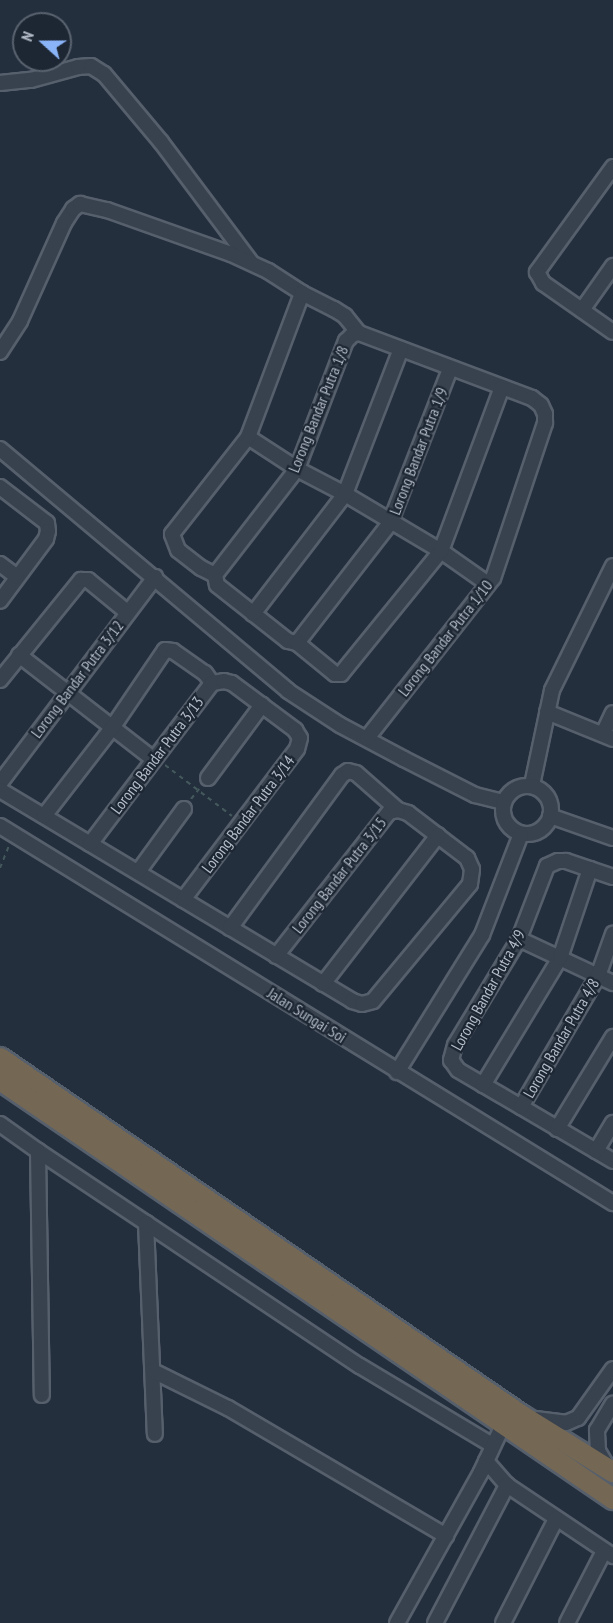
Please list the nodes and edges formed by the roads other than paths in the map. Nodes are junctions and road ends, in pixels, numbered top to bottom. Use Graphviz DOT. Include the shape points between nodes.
graph roads {
  1 [pos="0,83"];
  2 [pos="611,173"];
  3 [pos="252,264"];
  4 [pos="613,266"];
  5 [pos="302,294"];
  6 [pos="582,310"];
  7 [pos="613,332"];
  8 [pos="359,333"];
  9 [pos="401,349"];
  10 [pos="0,351"];
  11 [pos="450,369"];
  12 [pos="502,387"];
  13 [pos="248,437"];
  14 [pos="0,449"];
  15 [pos="297,469"];
  16 [pos="0,487"];
  17 [pos="345,494"];
  18 [pos="390,523"];
  19 [pos="441,551"];
  20 [pos="0,564"];
  21 [pos="613,566"];
  22 [pos="215,575"];
  23 [pos="17,577"];
  24 [pos="155,577"];
  25 [pos="488,584"];
  26 [pos="0,601"];
  27 [pos="127,612"];
  28 [pos="253,614"];
  29 [pos="295,643"];
  30 [pos="19,655"];
  31 [pos="0,680"];
  32 [pos="212,683"];
  33 [pos="66,693"];
  34 [pos="262,705"];
  35 [pos="547,712"];
  36 [pos="613,713"];
  37 [pos="112,728"];
  38 [pos="608,736"];
  39 [pos="367,738"];
  40 [pos="154,758"];
  41 [pos="208,778"];
  42 [pos="0,783"];
  43 [pos="532,785"];
  44 [pos="0,790"];
  45 [pos="504,802"];
  46 [pos="184,809"];
  47 [pos="398,810"];
  48 [pos="44,816"];
  49 [pos="550,816"];
  50 [pos="0,826"];
  51 [pos="521,834"];
  52 [pos="438,835"];
  53 [pos="613,838"];
  54 [pos="90,844"];
  55 [pos="590,869"];
  56 [pos="138,872"];
  57 [pos="613,877"];
  58 [pos="183,900"];
  59 [pos="230,928"];
  60 [pos="613,934"];
  61 [pos="519,939"];
  62 [pos="276,956"];
  63 [pos="560,958"];
  64 [pos="598,976"];
  65 [pos="613,983"];
  66 [pos="323,984"];
  67 [pos="613,1037"];
  68 [pos="0,1058"];
  69 [pos="397,1072"];
  70 [pos="0,1080"];
  71 [pos="483,1085"];
  72 [pos="521,1107"];
  73 [pos="613,1123"];
  74 [pos="0,1124"];
  75 [pos="557,1128"];
  76 [pos="38,1151"];
  77 [pos="596,1151"];
  78 [pos="613,1161"];
  79 [pos="613,1203"];
  80 [pos="146,1223"];
  81 [pos="613,1369"];
  82 [pos="153,1371"];
  83 [pos="42,1395"];
  84 [pos="613,1403"];
  85 [pos="521,1415"];
  86 [pos="503,1425"];
  87 [pos="155,1434"];
  88 [pos="492,1445"];
  89 [pos="486,1461"];
  90 [pos="611,1471"];
  91 [pos="507,1485"];
  92 [pos="613,1499"];
  93 [pos="556,1519"];
  94 [pos="446,1536"];
  95 [pos="609,1554"];
  96 [pos="397,1623"];
  97 [pos="435,1623"];
  98 [pos="503,1623"];
  99 [pos="567,1623"];
  1 -- 3 [label="street" via="31,80 78,67 91,66 104,74 161,142"];
  2 -- 6 [label="street" via="537,272 543,284"];
  3 -- 5 [label="street"];
  3 -- 10 [label="street" via="107,210 80,204 64,223 20,321"];
  4 -- 6 [label="street"];
  5 -- 8 [label="street" via="345,316"];
  5 -- 13 [label="street"];
  6 -- 7 [label="street"];
  8 -- 9 [label="street"];
  8 -- 15 [label="street, Lorong Bandar Putra 1/8" via="346,341"];
  9 -- 11 [label="street"];
  9 -- 17 [label="street"];
  11 -- 12 [label="street"];
  11 -- 18 [label="street, Lorong Bandar Putra 1/9"];
  12 -- 19 [label="street"];
  12 -- 25 [label="street, Lorong Bandar Putra 1/10" via="532,398 545,414 545,423 497,570"];
  13 -- 15 [label="street"];
  13 -- 22 [label="street" via="172,534 178,550"];
  14 -- 24 [label="street"];
  15 -- 17 [label="street"];
  15 -- 22 [label="street, Lorong Bandar Putra 1/8"];
  16 -- 23 [label="street" via="47,523 46,539"];
  17 -- 18 [label="street"];
  17 -- 28 [label="street"];
  18 -- 19 [label="street"];
  18 -- 29 [label="street, Lorong Bandar Putra 1/9"];
  19 -- 25 [label="street"];
  19 -- 29 [label="street" via="341,674 334,674"];
  20 -- 23 [label="street"];
  21 -- 35 [label="street" via="552,690"];
  22 -- 28 [label="street" via="217,585"];
  23 -- 26 [label="street"];
  24 -- 27 [label="street, Lorong Bandar Putra 3/12"];
  24 -- 39 [label="street" via="288,691"];
  25 -- 39 [label="street, Lorong Bandar Putra 1/10"];
  27 -- 30 [label="street" via="88,580 81,580"];
  27 -- 33 [label="street, Lorong Bandar Putra 3/12"];
  28 -- 29 [label="street"];
  30 -- 31 [label="street"];
  30 -- 33 [label="street"];
  32 -- 34 [label="street, Lorong Bandar Putra 3/13" via="232,683"];
  32 -- 37 [label="street" via="205,673 173,651 165,650"];
  32 -- 40 [label="street, Lorong Bandar Putra 3/13"];
  33 -- 37 [label="street"];
  33 -- 42 [label="street, Lorong Bandar Putra 3/12"];
  34 -- 41 [label="street"];
  34 -- 58 [label="street, Lorong Bandar Putra 3/14" via="295,730 300,738 297,749"];
  35 -- 38 [label="street"];
  35 -- 43 [label="street"];
  36 -- 38 [label="street"];
  37 -- 40 [label="street"];
  37 -- 48 [label="street"];
  39 -- 45 [label="street" via="475,795"];
  40 -- 54 [label="street, Lorong Bandar Putra 3/13"];
  43 -- 45 [label="street" via="512,790"];
  43 -- 49 [label="street" via="547,796"];
  44 -- 48 [label="street"];
  45 -- 51 [label="street" via="502,810 508,825"];
  46 -- 56 [label="street"];
  47 -- 52 [label="street, Lorong Bandar Putra 3/15"];
  47 -- 59 [label="street" via="356,773 348,771 342,775"];
  47 -- 62 [label="street, Lorong Bandar Putra 3/15" via="389,812"];
  48 -- 54 [label="street"];
  49 -- 51 [label="street" via="541,830"];
  49 -- 53 [label="street"];
  50 -- 69 [label="street, Jalan Sungai Soi"];
  51 -- 69 [label="street" via="482,935"];
  52 -- 66 [label="street"];
  52 -- 66 [label="street, Lorong Bandar Putra 3/15" via="467,858 472,869 470,884 373,1001 352,1001"];
  54 -- 56 [label="street"];
  55 -- 57 [label="street"];
  55 -- 61 [label="street, Lorong Bandar Putra 4/9" via="558,861 547,866"];
  55 -- 63 [label="street"];
  56 -- 58 [label="street"];
  58 -- 59 [label="street"];
  59 -- 62 [label="street"];
  60 -- 64 [label="street, Lorong Bandar Putra 4/8"];
  61 -- 63 [label="street"];
  61 -- 71 [label="street, Lorong Bandar Putra 4/9" via="455,1045 451,1060 458,1070"];
  62 -- 66 [label="street"];
  63 -- 64 [label="street"];
  63 -- 71 [label="street"];
  64 -- 65 [label="street"];
  64 -- 72 [label="street, Lorong Bandar Putra 4/8"];
  67 -- 75 [label="street"];
  68 -- 85 [label="highway"];
  69 -- 79 [label="street, Jalan Sungai Soi"];
  70 -- 86 [label="highway"];
  71 -- 72 [label="street"];
  72 -- 75 [label="street"];
  73 -- 77 [label="street"];
  74 -- 76 [label="street"];
  75 -- 77 [label="street"];
  76 -- 80 [label="street"];
  76 -- 83 [label="street"];
  77 -- 78 [label="street"];
  80 -- 82 [label="street"];
  80 -- 88 [label="street" via="360,1365"];
  81 -- 85 [label="street" via="586,1409 566,1423"];
  82 -- 87 [label="street"];
  82 -- 94 [label="street" via="228,1408"];
  84 -- 90 [label="street" via="597,1430 598,1451"];
  85 -- 90 [label="highway"];
  86 -- 88 [label="street"];
  86 -- 92 [label="highway"];
  88 -- 89 [label="street"];
  89 -- 91 [label="street"];
  89 -- 94 [label="street"];
  91 -- 93 [label="street"];
  91 -- 97 [label="street"];
  93 -- 95 [label="street"];
  93 -- 98 [label="street"];
  94 -- 96 [label="street"];
  95 -- 99 [label="street"];
}
